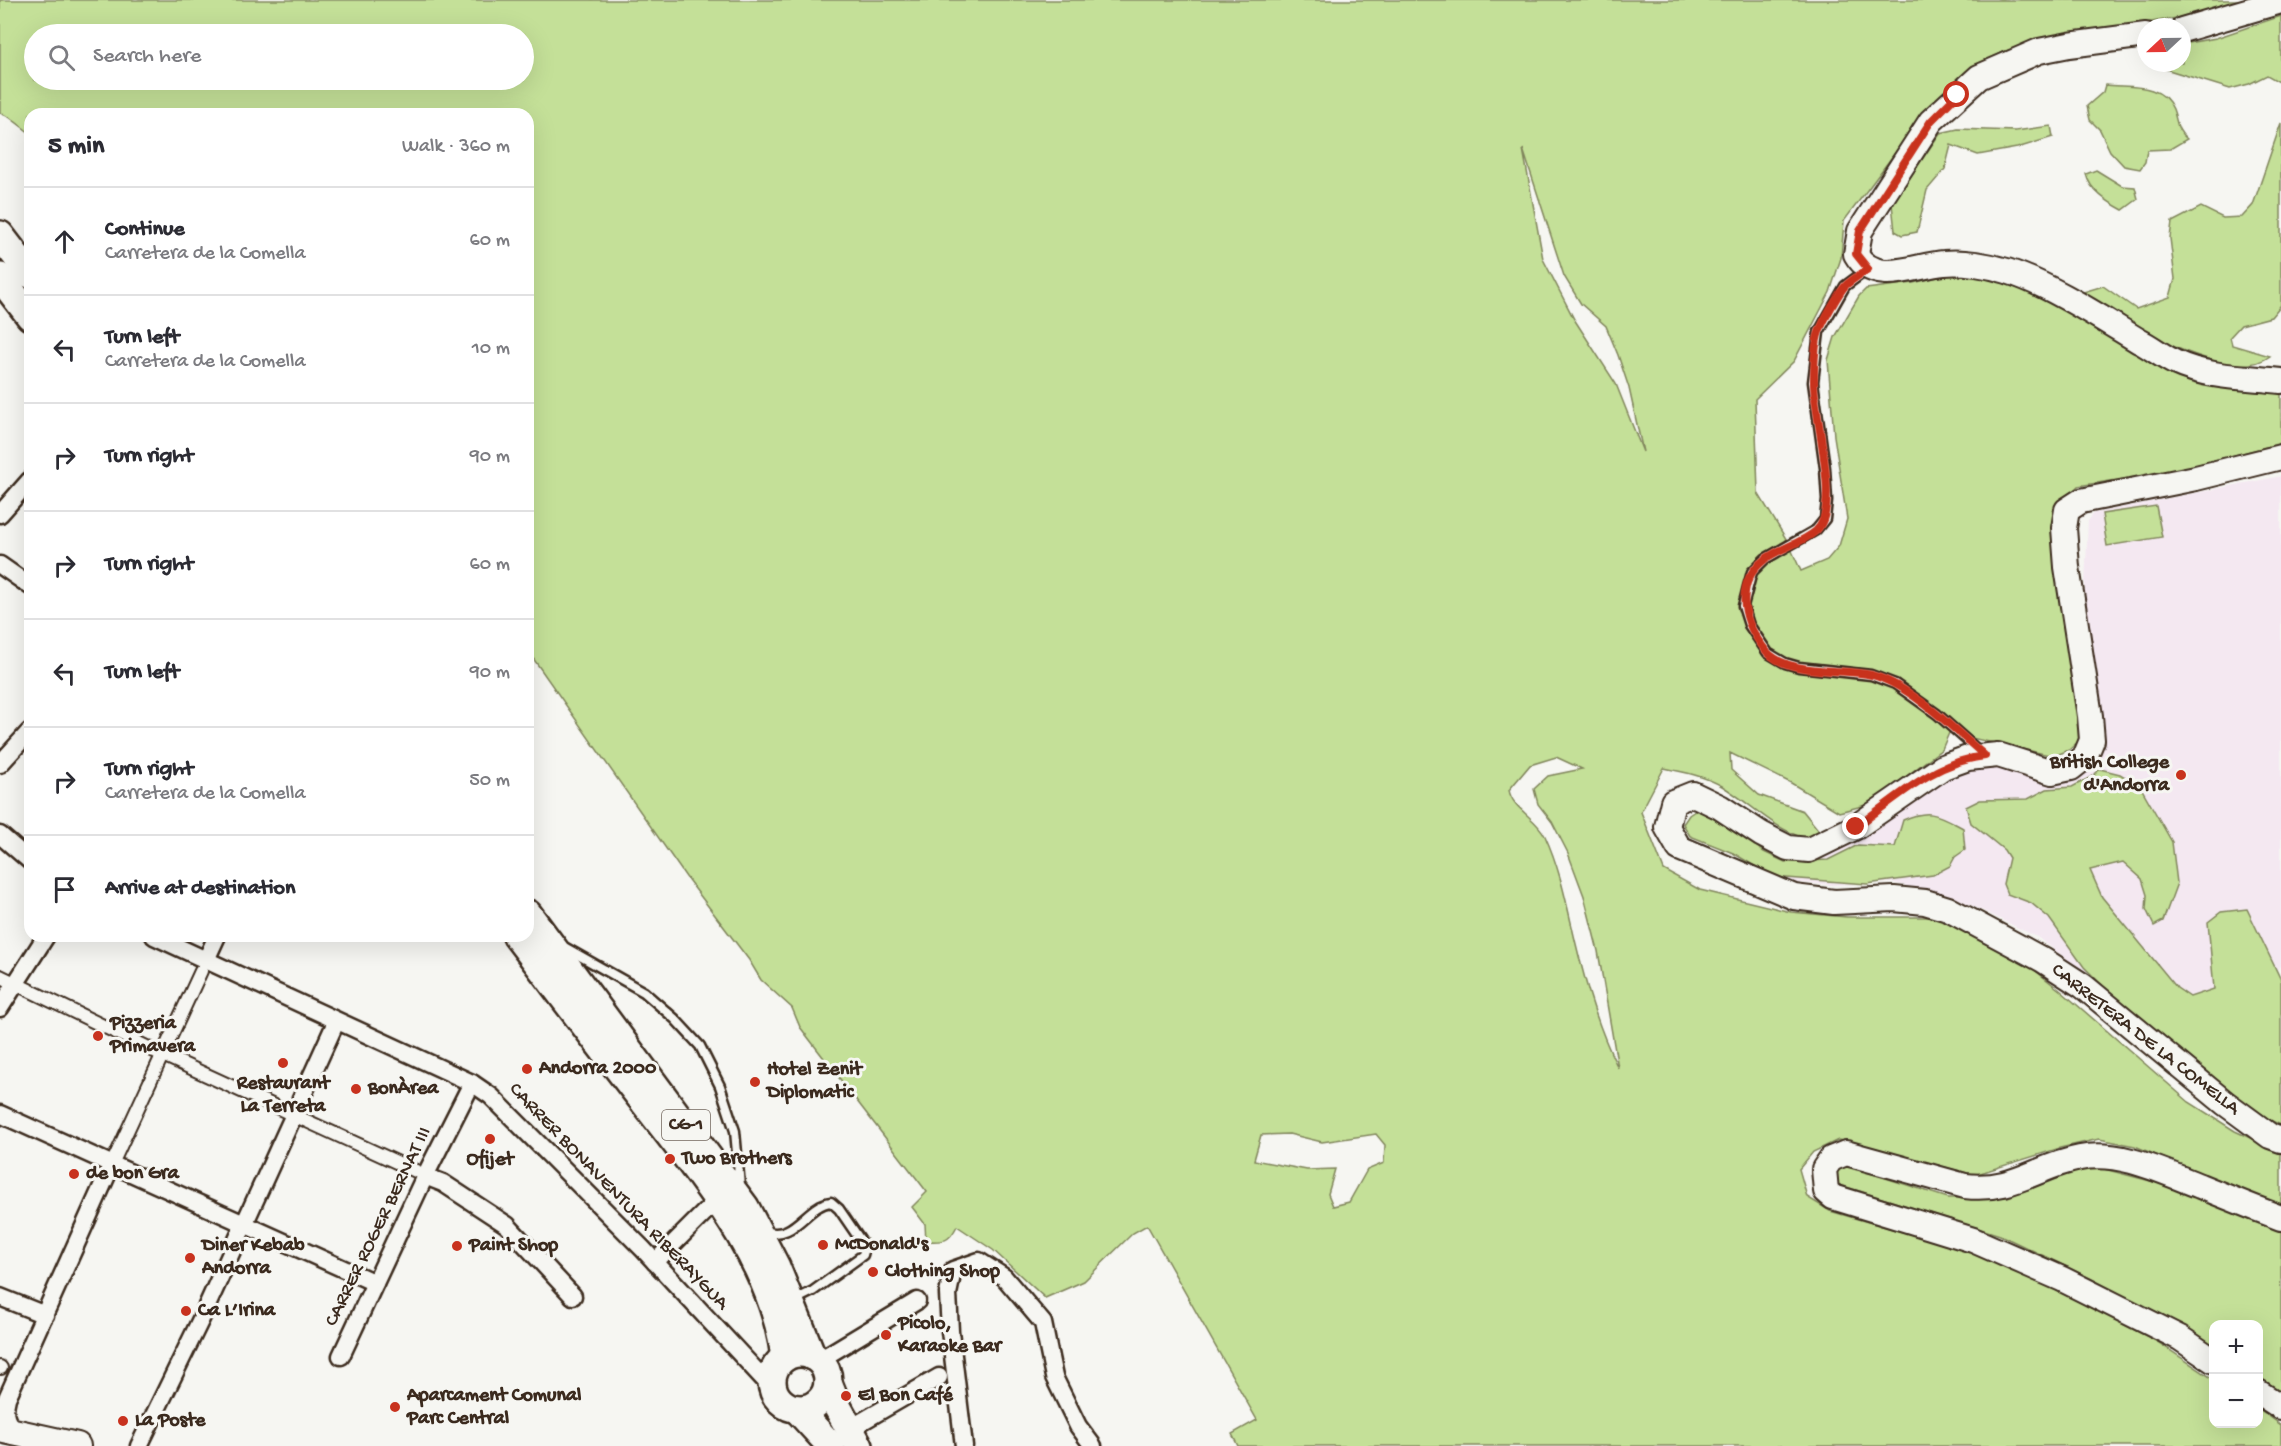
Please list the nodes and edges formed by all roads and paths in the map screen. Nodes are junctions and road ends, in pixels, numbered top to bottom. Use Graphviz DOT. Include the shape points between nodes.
graph roads {
  1 [pos="2281,1"];
  2 [pos="2191,27"];
  3 [pos="2137,36"];
  4 [pos="0,235"];
  5 [pos="24,266"];
  6 [pos="1868,269"];
  7 [pos="0,277"];
  8 [pos="24,308"];
  9 [pos="2281,381"];
  10 [pos="2281,458"];
  11 [pos="24,487"];
  12 [pos="0,514"];
  13 [pos="0,565"];
  14 [pos="24,582"];
  15 [pos="24,738"];
  16 [pos="1985,756"];
  17 [pos="0,764"];
  18 [pos="0,835"];
  19 [pos="24,856"];
  20 [pos="534,930"];
  21 [pos="534,934"];
  22 [pos="40,942"];
  23 [pos="164,942"];
  24 [pos="214,942"];
  25 [pos="203,966"];
  26 [pos="7,980"];
  27 [pos="0,1008"];
  28 [pos="336,1022"];
  29 [pos="164,1055"];
  30 [pos="472,1083"];
  31 [pos="0,1114"];
  32 [pos="294,1114"];
  33 [pos="2281,1140"];
  34 [pos="112,1164"];
  35 [pos="422,1174"];
  36 [pos="728,1197"];
  37 [pos="2281,1218"];
  38 [pos="244,1224"];
  39 [pos="755,1224"];
  40 [pos="655,1262"];
  41 [pos="375,1283"];
  42 [pos="573,1296"];
  43 [pos="0,1297"];
  44 [pos="916,1301"];
  45 [pos="790,1303"];
  46 [pos="45,1315"];
  47 [pos="341,1356"];
  48 [pos="814,1357"];
  49 [pos="784,1358"];
  50 [pos="2209,1358"];
  51 [pos="939,1377"];
  52 [pos="828,1383"];
  53 [pos="773,1389"];
  54 [pos="2263,1395"];
  55 [pos="2281,1407"];
  56 [pos="797,1409"];
  57 [pos="10,1432"];
  58 [pos="846,1440"];
  59 [pos="77,1446"];
  60 [pos="139,1446"];
  61 [pos="964,1446"];
  62 [pos="1093,1446"];
  1 -- 2 [label="main road"];
  3 -- 6 [label="main road" via="2039,51 1979,77 1957,95 1931,121 1860,231 1856,254"];
  4 -- 5 [label="highway"];
  6 -- 9 [label="main road" via="1901,271 1944,263 2006,270 2041,285 2174,362 2227,377"];
  6 -- 16 [label="lane" via="1845,286 1819,332 1814,382 1825,468 1825,519 1816,531 1765,559 1752,572 1743,606 1749,625 1768,653 1799,667 1871,675 1894,684 1937,714"];
  7 -- 8 [label="highway"];
  10 -- 16 [label="main road, CARRETERA DE LA COMELLA" via="2081,501 2067,510 2067,567 2092,740 2085,757 2071,768 2052,772 1998,755"];
  11 -- 12 [label="street"];
  13 -- 14 [label="street"];
  15 -- 17 [label="street"];
  16 -- 33 [label="main road, CARRETERA DE LA COMELLA" via="1942,767 1856,827 1809,850 1788,848 1693,794 1673,802 1667,827 1679,848 1794,897 1834,902 1904,900 1948,909 2083,986 2225,1103"];
  18 -- 19 [label="street"];
  20 -- 36 [label="lane" via="644,992 700,1046 720,1086 735,1131 740,1186"];
  21 -- 36 [label="highway, CG-1"];
  22 -- 26 [label="street"];
  23 -- 25 [label="street, CARRER BONAVENTURA RIBERAYGUA"];
  24 -- 25 [label="street"];
  25 -- 28 [label="street, CARRER BONAVENTURA RIBERAYGUA"];
  25 -- 29 [label="street"];
  26 -- 27 [label="street"];
  26 -- 29 [label="street"];
  28 -- 30 [label="street, CARRER BONAVENTURA RIBERAYGUA"];
  28 -- 32 [label="street"];
  29 -- 32 [label="street"];
  29 -- 34 [label="street"];
  30 -- 35 [label="street, CARRER ROGER BERNAT III"];
  30 -- 40 [label="street, CARRER BONAVENTURA RIBERAYGUA" via="541,1144"];
  31 -- 34 [label="street"];
  32 -- 35 [label="street"];
  32 -- 38 [label="street"];
  34 -- 38 [label="street"];
  34 -- 46 [label="street"];
  35 -- 41 [label="street, CARRER ROGER BERNAT III"];
  35 -- 42 [label="street" via="443,1183 507,1225"];
  36 -- 39 [label="highway, CG-1"];
  36 -- 40 [label="street"];
  36 -- 49 [label="highway, CG-1" via="783,1339"];
  37 -- 50 [label="main road" via="2164,1172 2103,1156 2079,1158 1986,1188 1965,1186 1846,1154 1831,1159 1824,1169 1826,1191 1833,1197 1973,1240 2062,1279 2180,1338"];
  38 -- 41 [label="street"];
  38 -- 60 [label="street"];
  39 -- 45 [label="highway, CG-1"];
  39 -- 45 [label="lane" via="767,1232 785,1231 831,1202 865,1247 863,1255"];
  40 -- 53 [label="street, CARRER BONAVENTURA RIBERAYGUA"];
  41 -- 47 [label="street, CARRER ROGER BERNAT III"];
  43 -- 46 [label="street"];
  44 -- 48 [label="street" via="826,1356"];
  45 -- 48 [label="highway, CG-1"];
  46 -- 57 [label="street" via="7,1398 4,1410"];
  48 -- 49 [label="highway" via="798,1353"];
  48 -- 52 [label="highway, CG-1" via="823,1366"];
  49 -- 53 [label="highway" via="774,1371"];
  51 -- 58 [label="street"];
  52 -- 56 [label="highway" via="814,1405"];
  52 -- 58 [label="highway, CG-1"];
  53 -- 56 [label="highway" via="784,1404"];
  54 -- 55 [label="main road"];
  56 -- 58 [label="highway"];
  57 -- 59 [label="main road"];
  61 -- 62 [label="street" via="948,1294 953,1270 979,1261 1004,1277 1043,1323 1054,1377 1078,1426"];
}
